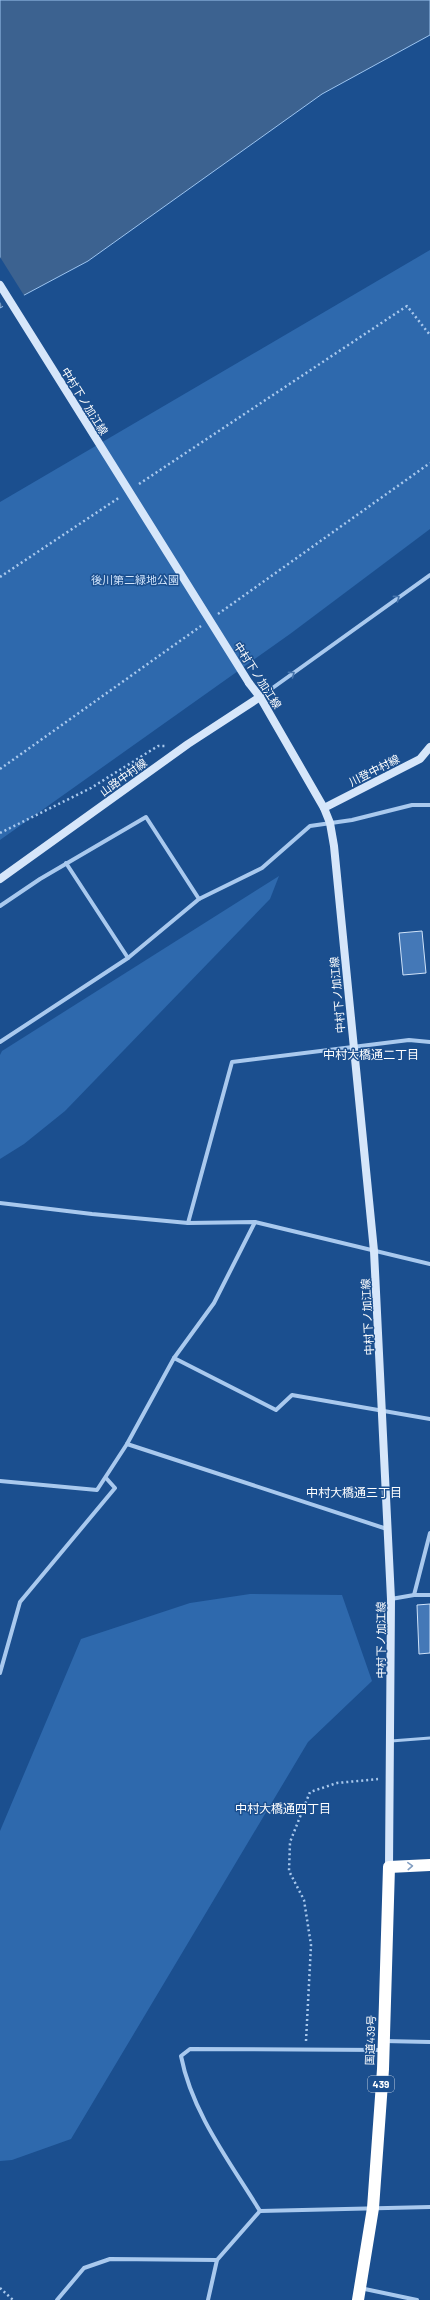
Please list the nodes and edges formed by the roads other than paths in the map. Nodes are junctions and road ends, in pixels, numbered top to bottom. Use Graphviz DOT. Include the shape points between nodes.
graph roads {
  1 [pos="0,285"];
  2 [pos="430,574"];
  3 [pos="260,697"];
  4 [pos="430,747"];
  5 [pos="430,805"];
  6 [pos="324,808"];
  7 [pos="330,822"];
  8 [pos="66,863"];
  9 [pos="0,879"];
  10 [pos="199,899"];
  11 [pos="0,906"];
  12 [pos="128,958"];
  13 [pos="0,1042"];
  14 [pos="430,1042"];
  15 [pos="353,1046"];
  16 [pos="0,1203"];
  17 [pos="255,1222"];
  18 [pos="188,1223"];
  19 [pos="374,1251"];
  20 [pos="430,1264"];
  21 [pos="174,1358"];
  22 [pos="382,1409"];
  23 [pos="430,1419"];
  24 [pos="127,1444"];
  25 [pos="106,1478"];
  26 [pos="0,1481"];
  27 [pos="387,1530"];
  28 [pos="430,1532"];
  29 [pos="414,1595"];
  30 [pos="430,1595"];
  31 [pos="391,1599"];
  32 [pos="0,1673"];
  33 [pos="430,1738"];
  34 [pos="391,1741"];
  35 [pos="430,1866"];
  36 [pos="389,1867"];
  37 [pos="430,2042"];
  38 [pos="383,2046"];
  39 [pos="430,2207"];
  40 [pos="373,2208"];
  41 [pos="260,2211"];
  42 [pos="217,2260"];
  43 [pos="359,2294"];
  44 [pos="57,2300"];
  45 [pos="208,2300"];
  46 [pos="417,2300"];
  1 -- 3 [label="main road, 中村下ノ加江線, bridge"];
  3 -- 2 [label="street, one-way"];
  3 -- 6 [label="main road, 中村下ノ加江線"];
  3 -- 9 [label="main road, 山路中村線" via="188,744"];
  4 -- 6 [label="main road, 川登中村線" via="420,759"];
  5 -- 7 [label="street" via="412,805 352,820"];
  6 -- 7 [label="main road, 中村下ノ加江線"];
  7 -- 10 [label="street" via="310,826 262,868"];
  7 -- 15 [label="main road, 中村下ノ加江線"];
  8 -- 10 [label="street" via="146,816"];
  8 -- 11 [label="street"];
  8 -- 12 [label="street"];
  10 -- 12 [label="street"];
  12 -- 13 [label="street"];
  14 -- 15 [label="street" via="409,1040"];
  15 -- 18 [label="street" via="232,1062"];
  15 -- 19 [label="main road, 中村下ノ加江線"];
  16 -- 18 [label="street"];
  17 -- 18 [label="street"];
  17 -- 19 [label="street"];
  17 -- 21 [label="street" via="214,1304"];
  19 -- 20 [label="street"];
  19 -- 22 [label="main road, 中村下ノ加江線"];
  21 -- 22 [label="street" via="276,1410 292,1395"];
  21 -- 24 [label="street"];
  22 -- 23 [label="street"];
  22 -- 27 [label="main road, 中村下ノ加江線"];
  24 -- 25 [label="street"];
  24 -- 27 [label="street"];
  25 -- 26 [label="street" via="97,1490"];
  25 -- 32 [label="street" via="115,1488 20,1602"];
  27 -- 31 [label="main road, 中村下ノ加江線"];
  28 -- 29 [label="street"];
  29 -- 30 [label="street"];
  29 -- 31 [label="street"];
  31 -- 34 [label="main road, 中村下ノ加江線"];
  33 -- 34 [label="lane"];
  34 -- 36 [label="main road, 中村下ノ加江線"];
  36 -- 35 [label="highway, one-way"];
  36 -- 38 [label="highway, 国道439号 / 439"];
  37 -- 38 [label="street"];
  38 -- 40 [label="highway, 国道439号 / 439"];
  38 -- 41 [label="street" via="190,2049 181,2056 184,2072 203,2117"];
  39 -- 40 [label="street"];
  40 -- 41 [label="street"];
  40 -- 43 [label="highway, 国道439号 / 439"];
  41 -- 42 [label="street"];
  42 -- 44 [label="street" via="110,2259 84,2268"];
  42 -- 45 [label="street"];
  43 -- 46 [label="street"];
}
